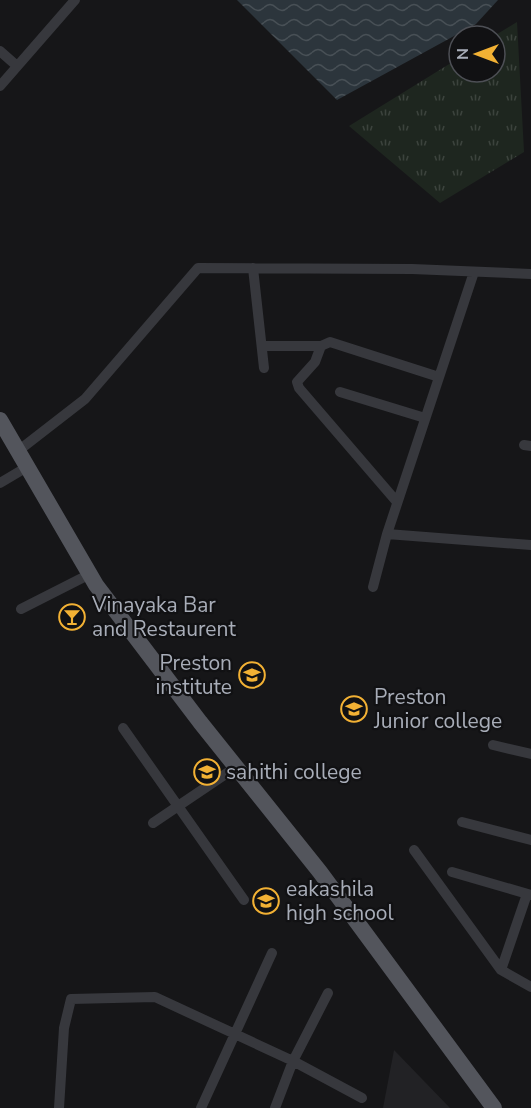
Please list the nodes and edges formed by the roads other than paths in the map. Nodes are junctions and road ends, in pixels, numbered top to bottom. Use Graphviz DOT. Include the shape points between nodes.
graph roads {
  1 [pos="75,0"];
  2 [pos="0,51"];
  3 [pos="17,66"];
  4 [pos="0,86"];
  5 [pos="253,268"];
  6 [pos="474,272"];
  7 [pos="531,274"];
  8 [pos="262,346"];
  9 [pos="321,346"];
  10 [pos="264,368"];
  11 [pos="439,377"];
  12 [pos="340,392"];
  13 [pos="425,418"];
  14 [pos="0,420"];
  15 [pos="18,451"];
  16 [pos="27,467"];
  17 [pos="0,483"];
  18 [pos="397,502"];
  19 [pos="387,534"];
  20 [pos="531,545"];
  21 [pos="90,574"];
  22 [pos="373,587"];
  23 [pos="21,609"];
  24 [pos="123,728"];
  25 [pos="493,745"];
  26 [pos="531,754"];
  27 [pos="236,767"];
  28 [pos="179,808"];
  29 [pos="462,822"];
  30 [pos="153,823"];
  31 [pos="531,840"];
  32 [pos="414,850"];
  33 [pos="452,872"];
  34 [pos="529,895"];
  35 [pos="244,900"];
  36 [pos="272,953"];
  37 [pos="501,970"];
  38 [pos="531,987"];
  39 [pos="328,993"];
  40 [pos="234,1036"];
  41 [pos="293,1061"];
  42 [pos="362,1098"];
  43 [pos="59,1108"];
  44 [pos="201,1108"];
  45 [pos="275,1108"];
  46 [pos="494,1108"];
  1 -- 3 [label="street"];
  2 -- 3 [label="street"];
  3 -- 4 [label="street"];
  5 -- 6 [label="street"];
  5 -- 8 [label="street"];
  5 -- 15 [label="street" via="198,268 85,399"];
  6 -- 7 [label="street"];
  6 -- 11 [label="street"];
  8 -- 9 [label="street"];
  8 -- 10 [label="street"];
  9 -- 11 [label="street" via="330,342"];
  9 -- 18 [label="street" via="315,362 297,382"];
  11 -- 13 [label="street"];
  12 -- 13 [label="street"];
  13 -- 18 [label="street"];
  14 -- 15 [label="main road"];
  15 -- 16 [label="main road"];
  16 -- 17 [label="street"];
  16 -- 21 [label="main road"];
  18 -- 19 [label="street"];
  19 -- 20 [label="street"];
  19 -- 22 [label="street"];
  21 -- 23 [label="street"];
  21 -- 27 [label="main road"];
  24 -- 28 [label="street"];
  25 -- 26 [label="street"];
  27 -- 28 [label="street"];
  27 -- 46 [label="main road" via="320,872"];
  28 -- 30 [label="street"];
  28 -- 35 [label="street"];
  29 -- 31 [label="street"];
  32 -- 37 [label="street"];
  33 -- 34 [label="street"];
  34 -- 37 [label="street"];
  36 -- 40 [label="street"];
  37 -- 38 [label="street"];
  39 -- 41 [label="street"];
  40 -- 41 [label="street"];
  40 -- 43 [label="street" via="155,997 71,999 64,1028"];
  40 -- 44 [label="street"];
  41 -- 42 [label="street"];
  41 -- 45 [label="street"];
}
